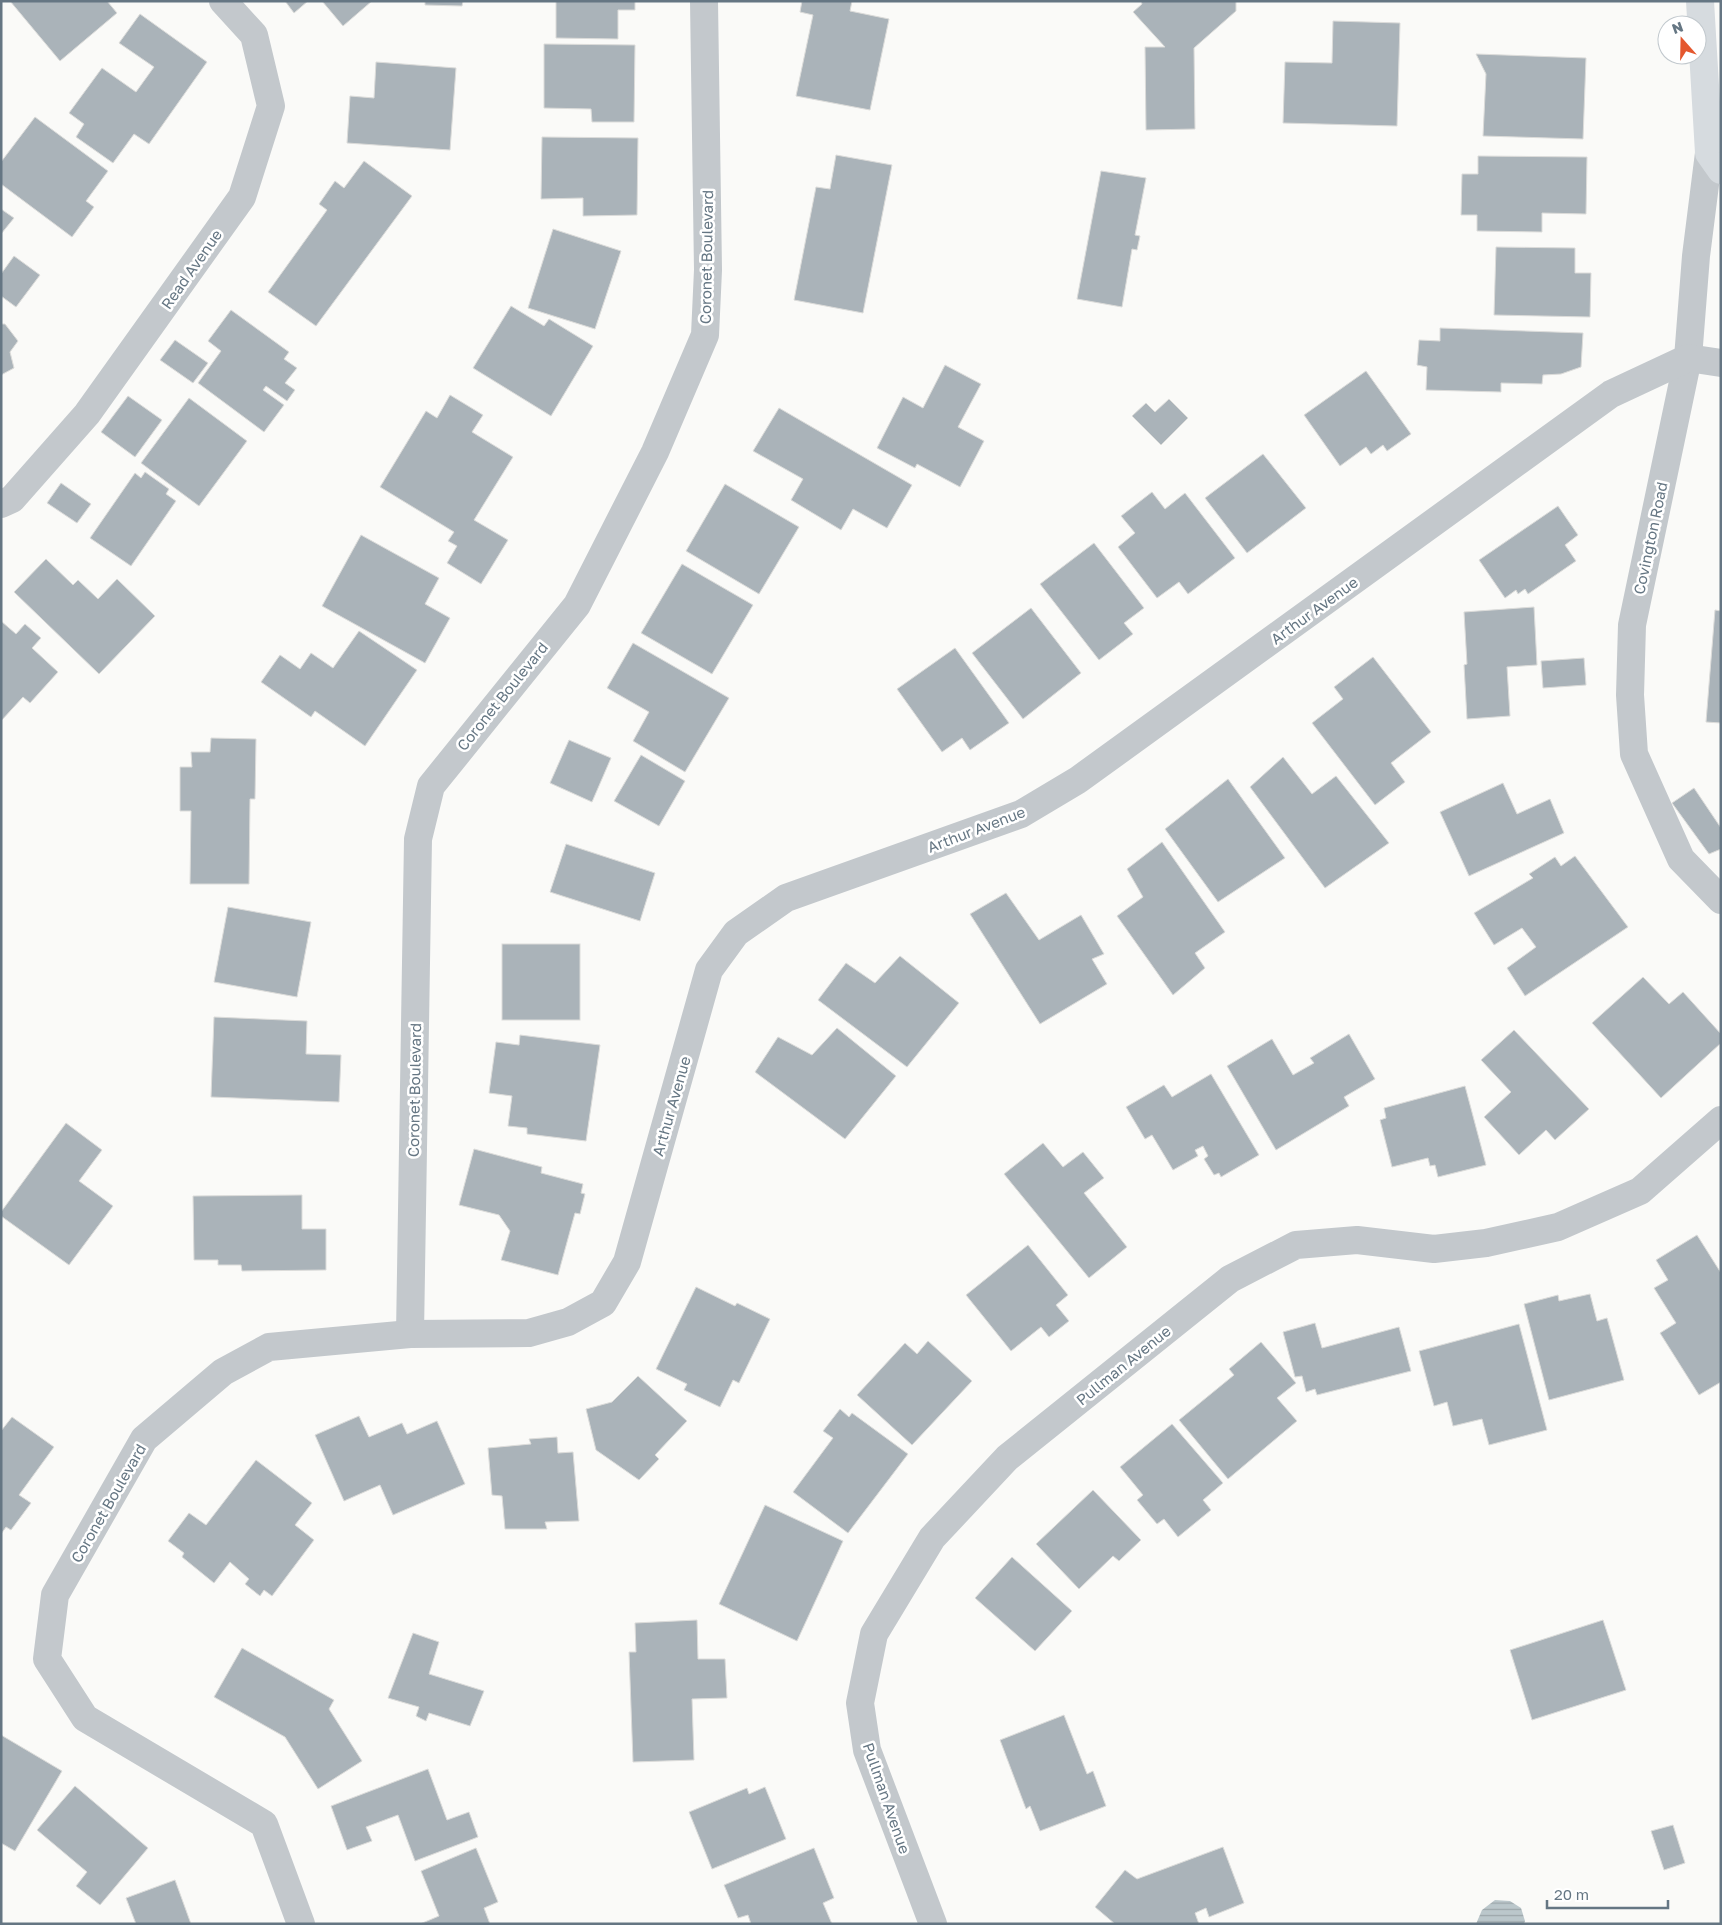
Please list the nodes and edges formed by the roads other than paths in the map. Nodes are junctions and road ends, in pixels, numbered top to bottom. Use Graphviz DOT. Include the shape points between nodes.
graph roads {
  1 [pos="223,1"];
  2 [pos="704,1"];
  3 [pos="1700,1"];
  4 [pos="1715,161"];
  5 [pos="1688,358"];
  6 [pos="1721,363"];
  7 [pos="1,504"];
  8 [pos="1721,900"];
  9 [pos="1721,1120"];
  10 [pos="410,1334"];
  11 [pos="301,1924"];
  12 [pos="933,1924"];
  1 -- 7 [label="street, Read Avenue" via="254,35 271,106 242,197 87,414 12,499"];
  2 -- 10 [label="street, Coronet Boulevard" via="708,270 705,334 655,452 577,605 431,786 418,839"];
  3 -- 4 [label="main road"];
  4 -- 5 [label="street, Covington Road" via="1696,256"];
  5 -- 6 [label="street"];
  5 -- 8 [label="street, Covington Road" via="1632,625 1632,734 1634,754 1681,859"];
  5 -- 10 [label="street, Arthur Avenue" via="1612,394 1078,780 1021,814 786,898 736,933 709,970 627,1262 603,1303 568,1322 529,1333"];
  9 -- 12 [label="street, Pullman Avenue" via="1640,1191 1558,1227 1486,1244 1434,1250 1357,1240 1296,1245 1230,1279 1006,1458 932,1538 874,1634 860,1704 867,1750"];
  10 -- 11 [label="street, Coronet Boulevard" via="269,1347 223,1372 144,1439 55,1595 47,1659 85,1718 264,1824"];
}
